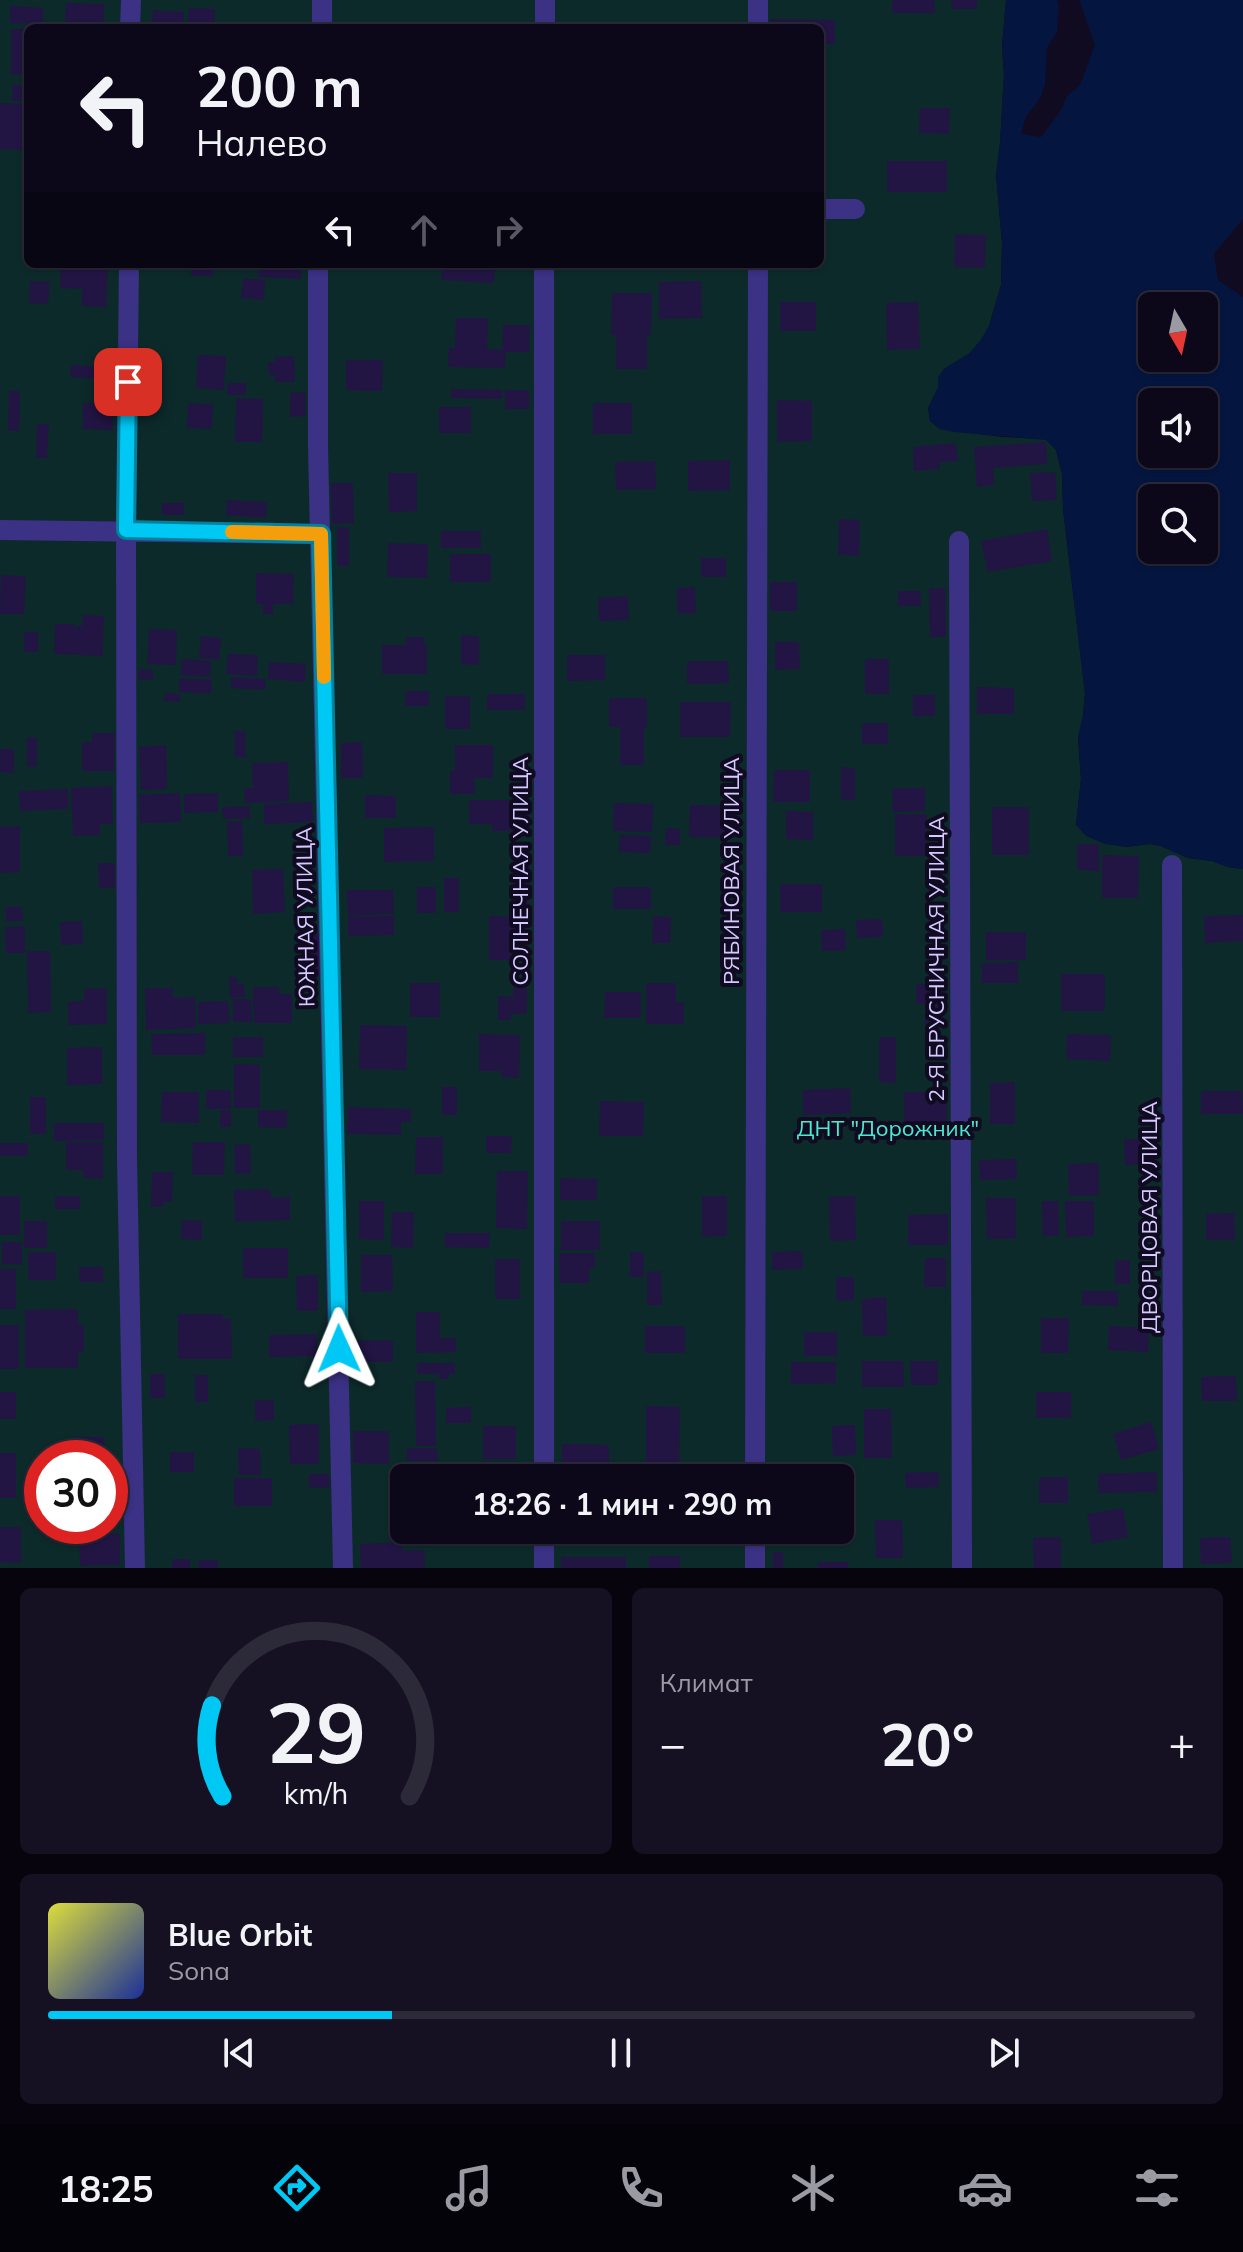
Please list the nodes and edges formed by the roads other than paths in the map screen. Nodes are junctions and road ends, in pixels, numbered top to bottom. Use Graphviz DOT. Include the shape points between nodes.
graph roads {
  1 [pos="131,0"];
  2 [pos="322,0"];
  3 [pos="545,0"];
  4 [pos="758,0"];
  5 [pos="130,24"];
  6 [pos="322,24"];
  7 [pos="545,24"];
  8 [pos="758,24"];
  9 [pos="824,209"];
  10 [pos="855,209"];
  11 [pos="129,268"];
  12 [pos="318,268"];
  13 [pos="544,268"];
  14 [pos="758,268"];
  15 [pos="0,530"];
  16 [pos="126,530"];
  17 [pos="321,534"];
  18 [pos="959,541"];
  19 [pos="1172,865"];
  20 [pos="544,1464"];
  21 [pos="755,1464"];
  22 [pos="544,1544"];
  23 [pos="755,1544"];
  24 [pos="135,1568"];
  25 [pos="343,1568"];
  26 [pos="544,1568"];
  27 [pos="755,1568"];
  28 [pos="962,1568"];
  29 [pos="1173,1568"];
  1 -- 5 [label="street"];
  2 -- 6 [label="street"];
  3 -- 7 [label="street"];
  4 -- 8 [label="street"];
  9 -- 10 [label="street"];
  11 -- 16 [label="street"];
  12 -- 17 [label="street, ЮЖНАЯ УЛИЦА"];
  13 -- 20 [label="street, СОЛНЕЧНАЯ УЛИЦА"];
  14 -- 21 [label="street, РЯБИНОВАЯ УЛИЦА"];
  15 -- 16 [label="street"];
  16 -- 17 [label="street"];
  16 -- 24 [label="street" via="127,1158"];
  17 -- 25 [label="street, ЮЖНАЯ УЛИЦА"];
  18 -- 28 [label="street, 2-Я БРУСНИЧНАЯ УЛИЦА"];
  19 -- 29 [label="street, ДВОРЦОВАЯ УЛИЦА"];
  22 -- 26 [label="street"];
  23 -- 27 [label="street"];
}
